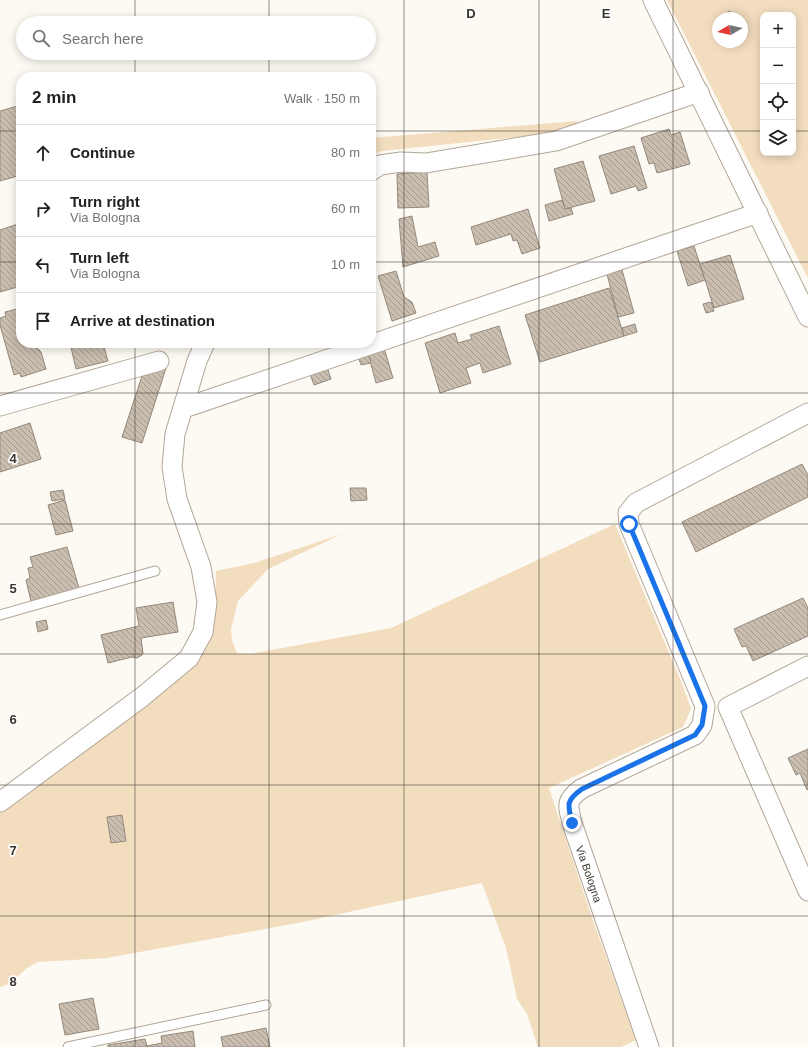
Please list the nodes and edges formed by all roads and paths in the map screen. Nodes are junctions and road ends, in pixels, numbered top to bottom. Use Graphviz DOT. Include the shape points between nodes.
graph roads {
  1 [pos="653,0"];
  2 [pos="699,92"];
  3 [pos="376,168"];
  4 [pos="758,213"];
  5 [pos="808,316"];
  6 [pos="376,343"];
  7 [pos="203,348"];
  8 [pos="361,348"];
  9 [pos="159,361"];
  10 [pos="0,406"];
  11 [pos="184,408"];
  12 [pos="808,413"];
  13 [pos="155,571"];
  14 [pos="0,615"];
  15 [pos="808,666"];
  16 [pos="0,802"];
  17 [pos="808,891"];
  18 [pos="266,1005"];
  19 [pos="68,1047"];
  20 [pos="649,1047"];
  1 -- 2 [label="street"];
  2 -- 3 [label="street" via="556,141 426,163 401,162"];
  2 -- 4 [label="street"];
  4 -- 5 [label="street"];
  4 -- 6 [label="street"];
  7 -- 11 [label="street"];
  8 -- 11 [label="street"];
  9 -- 10 [label="street"];
  11 -- 16 [label="street" via="175,434 172,467 177,499 201,567 207,602 203,632 189,658 142,697"];
  12 -- 20 [label="street, Via Bologna" via="636,503 628,513 629,524 705,706 702,725 695,735 582,789 572,796 568,804 572,823"];
  13 -- 14 [label="lane"];
  15 -- 17 [label="street" via="728,707"];
  18 -- 19 [label="lane"];
}
